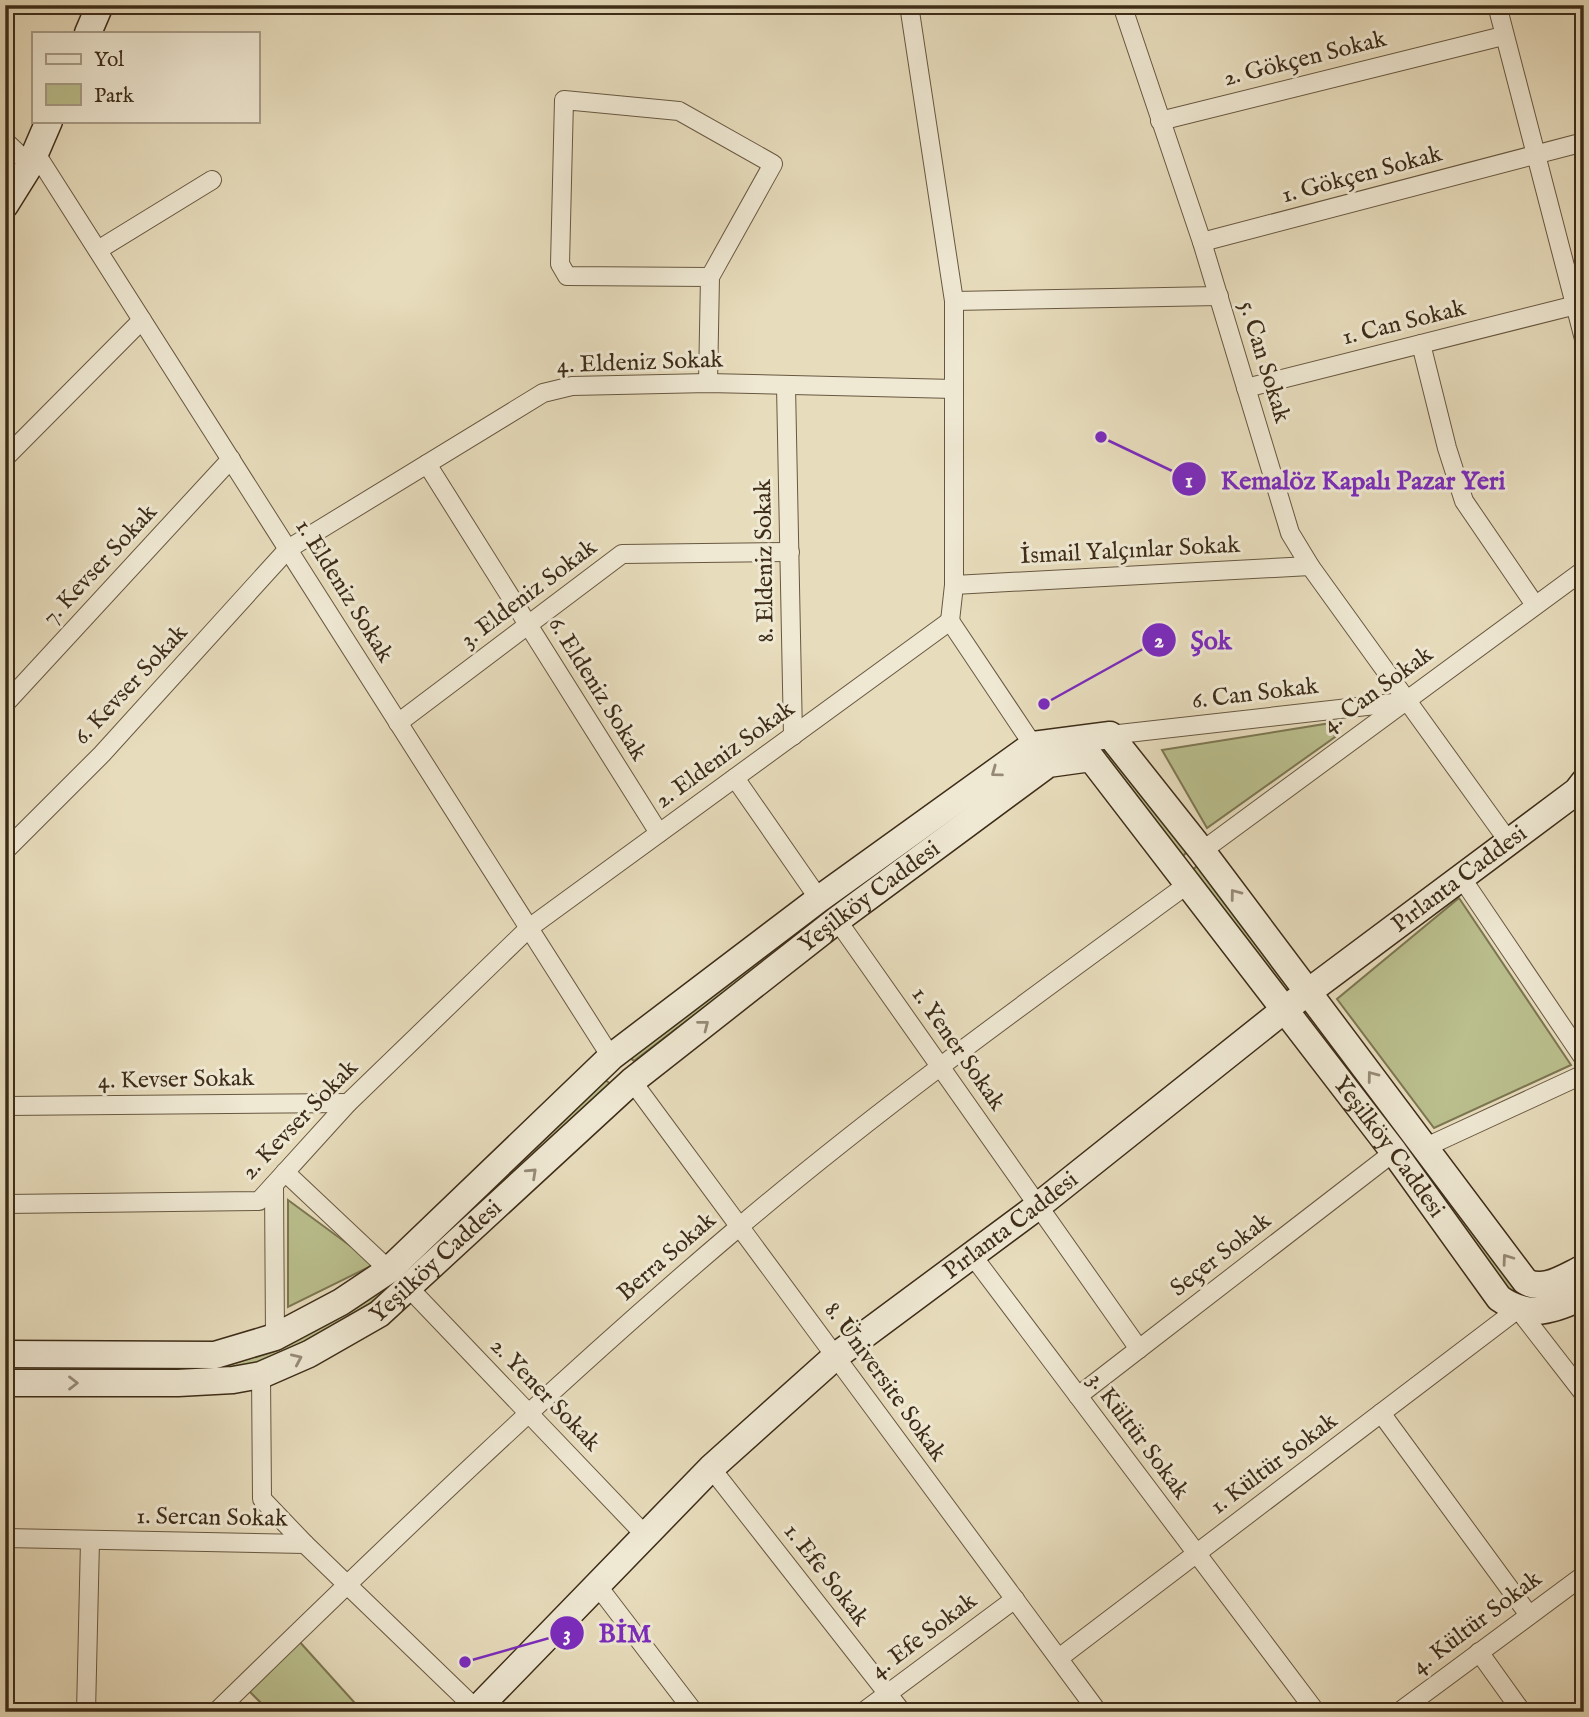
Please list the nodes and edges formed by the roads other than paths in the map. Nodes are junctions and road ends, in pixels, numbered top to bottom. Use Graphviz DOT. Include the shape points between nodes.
graph roads {
  1 [pos="100,5"];
  2 [pos="909,5"];
  3 [pos="1122,5"];
  4 [pos="1497,5"];
  5 [pos="88,32"];
  6 [pos="1503,36"];
  7 [pos="1160,121"];
  8 [pos="49,122"];
  9 [pos="5,141"];
  10 [pos="1584,142"];
  11 [pos="1535,155"];
  12 [pos="32,158"];
  13 [pos="212,180"];
  14 [pos="5,205"];
  15 [pos="1202,242"];
  16 [pos="98,250"];
  17 [pos="710,277"];
  18 [pos="1219,296"];
  19 [pos="954,301"];
  20 [pos="1579,304"];
  21 [pos="142,320"];
  22 [pos="1584,339"];
  23 [pos="1421,344"];
  24 [pos="708,383"];
  25 [pos="786,386"];
  26 [pos="1246,387"];
  27 [pos="954,389"];
  28 [pos="5,458"];
  29 [pos="231,459"];
  30 [pos="427,464"];
  31 [pos="288,549"];
  32 [pos="789,552"];
  33 [pos="1310,566"];
  34 [pos="1584,570"];
  35 [pos="954,585"];
  36 [pos="1535,606"];
  37 [pos="950,621"];
  38 [pos="528,625"];
  39 [pos="1405,701"];
  40 [pos="5,704"];
  41 [pos="398,723"];
  42 [pos="1110,735"];
  43 [pos="793,736"];
  44 [pos="1041,755"];
  45 [pos="1091,758"];
  46 [pos="735,778"];
  47 [pos="1582,790"];
  48 [pos="659,834"];
  49 [pos="1509,842"];
  50 [pos="5,851"];
  51 [pos="1202,851"];
  52 [pos="1182,877"];
  53 [pos="1461,877"];
  54 [pos="819,899"];
  55 [pos="837,920"];
  56 [pos="529,928"];
  57 [pos="1308,991"];
  58 [pos="1284,1010"];
  59 [pos="611,1057"];
  60 [pos="1584,1059"];
  61 [pos="940,1066"];
  62 [pos="1584,1074"];
  63 [pos="632,1081"];
  64 [pos="348,1103"];
  65 [pos="5,1106"];
  66 [pos="1426,1147"];
  67 [pos="1394,1152"];
  68 [pos="279,1179"];
  69 [pos="5,1204"];
  70 [pos="1038,1206"];
  71 [pos="739,1226"];
  72 [pos="972,1255"];
  73 [pos="1584,1269"];
  74 [pos="399,1279"];
  75 [pos="1531,1286"];
  76 [pos="1584,1296"];
  77 [pos="1518,1309"];
  78 [pos="275,1337"];
  79 [pos="1139,1349"];
  80 [pos="5,1354"];
  81 [pos="836,1356"];
  82 [pos="261,1375"];
  83 [pos="5,1382"];
  84 [pos="1584,1394"];
  85 [pos="1078,1396"];
  86 [pos="527,1412"];
  87 [pos="1381,1413"];
  88 [pos="711,1468"];
  89 [pos="646,1536"];
  90 [pos="5,1538"];
  91 [pos="90,1541"];
  92 [pos="306,1544"];
  93 [pos="1196,1555"];
  94 [pos="1584,1574"];
  95 [pos="346,1585"];
  96 [pos="597,1585"];
  97 [pos="1015,1599"];
  98 [pos="1529,1615"];
  99 [pos="1479,1652"];
  100 [pos="1059,1658"];
  101 [pos="888,1693"];
  102 [pos="476,1711"];
  103 [pos="86,1712"];
  104 [pos="216,1712"];
  105 [pos="694,1712"];
  106 [pos="863,1712"];
  107 [pos="902,1712"];
  108 [pos="1098,1712"];
  109 [pos="1316,1712"];
  110 [pos="1399,1712"];
  111 [pos="1522,1712"];
  1 -- 5 [label="street"];
  2 -- 19 [label="street"];
  3 -- 7 [label="street, 5. Can Sokak"];
  4 -- 6 [label="street"];
  6 -- 7 [label="street, 2. Gökçen Sokak"];
  6 -- 11 [label="street"];
  7 -- 15 [label="street, 5. Can Sokak"];
  8 -- 12 [label="street"];
  9 -- 12 [label="street, 1. Eldeniz Sokak"];
  10 -- 11 [label="street, 1. Gökçen Sokak"];
  11 -- 15 [label="street, 1. Gökçen Sokak"];
  11 -- 20 [label="street"];
  12 -- 14 [label="street"];
  12 -- 16 [label="street, 1. Eldeniz Sokak"];
  13 -- 16 [label="street"];
  15 -- 18 [label="street, 5. Can Sokak"];
  16 -- 21 [label="street, 1. Eldeniz Sokak"];
  17 -- 17 [label="street" via="773,164 680,111 564,100 560,264 568,276"];
  17 -- 24 [label="street"];
  18 -- 19 [label="street"];
  18 -- 26 [label="street, 5. Can Sokak"];
  19 -- 27 [label="street"];
  20 -- 22 [label="street"];
  20 -- 23 [label="street, 1. Can Sokak"];
  21 -- 28 [label="street"];
  21 -- 29 [label="street, 1. Eldeniz Sokak"];
  23 -- 26 [label="street, 1. Can Sokak"];
  23 -- 36 [label="street" via="1464,501"];
  24 -- 25 [label="street, 4. Eldeniz Sokak"];
  24 -- 30 [label="street, 4. Eldeniz Sokak" via="572,386 543,393"];
  25 -- 27 [label="street, 4. Eldeniz Sokak"];
  25 -- 32 [label="street, 8. Eldeniz Sokak"];
  26 -- 33 [label="street, 5. Can Sokak" via="1290,533"];
  27 -- 35 [label="street"];
  29 -- 31 [label="street, 1. Eldeniz Sokak"];
  29 -- 40 [label="street, 7. Kevser Sokak"];
  30 -- 31 [label="street, 4. Eldeniz Sokak"];
  30 -- 38 [label="street, 6. Eldeniz Sokak"];
  31 -- 41 [label="street, 1. Eldeniz Sokak"];
  31 -- 50 [label="street, 6. Kevser Sokak" via="102,754"];
  32 -- 38 [label="street, 3. Eldeniz Sokak" via="622,554"];
  32 -- 43 [label="street, 8. Eldeniz Sokak"];
  33 -- 35 [label="street, İsmail Yalçınlar Sokak"];
  33 -- 39 [label="street, 5. Can Sokak"];
  34 -- 36 [label="street, 4. Can Sokak"];
  35 -- 37 [label="street"];
  36 -- 39 [label="street, 4. Can Sokak"];
  37 -- 43 [label="street, 2. Eldeniz Sokak"];
  37 -- 44 [label="street"];
  38 -- 41 [label="street, 3. Eldeniz Sokak"];
  38 -- 48 [label="street, 6. Eldeniz Sokak"];
  39 -- 42 [label="street, 6. Can Sokak"];
  39 -- 49 [label="street, 5. Can Sokak"];
  39 -- 51 [label="street, 4. Can Sokak"];
  41 -- 56 [label="street, 1. Eldeniz Sokak"];
  42 -- 44 [label="street, Yeşilköy Caddesi"];
  42 -- 45 [label="street"];
  42 -- 51 [label="street, Yeşilköy Caddesi"];
  43 -- 46 [label="street, 2. Eldeniz Sokak"];
  44 -- 45 [label="street, Yeşilköy Caddesi"];
  44 -- 54 [label="street, Yeşilköy Caddesi, one-way"];
  44 -- 55 [label="street, Yeşilköy Caddesi"];
  45 -- 52 [label="street, Yeşilköy Caddesi"];
  46 -- 48 [label="street, 2. Eldeniz Sokak"];
  46 -- 54 [label="street"];
  47 -- 49 [label="street, Pırlanta Caddesi"];
  48 -- 56 [label="street, 2. Eldeniz Sokak"];
  49 -- 53 [label="street, Pırlanta Caddesi"];
  51 -- 52 [label="street"];
  57 -- 51 [label="street, Yeşilköy Caddesi, one-way"];
  52 -- 58 [label="street, Yeşilköy Caddesi"];
  52 -- 61 [label="street, Berra Sokak"];
  53 -- 57 [label="street, Pırlanta Caddesi"];
  53 -- 60 [label="street"];
  54 -- 59 [label="street, Yeşilköy Caddesi"];
  55 -- 61 [label="street, 1. Yener Sokak"];
  63 -- 55 [label="street, Yeşilköy Caddesi, one-way"];
  56 -- 59 [label="street, 1. Eldeniz Sokak"];
  56 -- 64 [label="street, 2. Kevser Sokak"];
  57 -- 58 [label="street, Pırlanta Caddesi"];
  66 -- 57 [label="street, Yeşilköy Caddesi, one-way"];
  58 -- 67 [label="street, Yeşilköy Caddesi"];
  58 -- 70 [label="street, Pırlanta Caddesi"];
  59 -- 63 [label="street"];
  59 -- 74 [label="street, Yeşilköy Caddesi"];
  61 -- 70 [label="street, 1. Yener Sokak"];
  61 -- 71 [label="street, Berra Sokak"];
  62 -- 66 [label="street"];
  63 -- 71 [label="street, 8. Üniversite Sokak"];
  74 -- 63 [label="street, Yeşilköy Caddesi, one-way"];
  64 -- 65 [label="street, 4. Kevser Sokak"];
  64 -- 68 [label="street, 2. Kevser Sokak"];
  75 -- 66 [label="street, Yeşilköy Caddesi, one-way"];
  67 -- 77 [label="street, Yeşilköy Caddesi" via="1499,1298"];
  67 -- 79 [label="street, Seçer Sokak"];
  68 -- 69 [label="street, 2. Kevser Sokak" via="259,1201"];
  68 -- 74 [label="street, 2. Yener Sokak"];
  68 -- 78 [label="street"];
  70 -- 72 [label="street, Pırlanta Caddesi"];
  70 -- 79 [label="street, 1. Yener Sokak"];
  71 -- 81 [label="street, 8. Üniversite Sokak"];
  71 -- 86 [label="street, Berra Sokak"];
  72 -- 81 [label="street, Pırlanta Caddesi"];
  72 -- 85 [label="street, 3. Kültür Sokak"];
  73 -- 75 [label="street" via="1548,1285"];
  74 -- 78 [label="street, Yeşilköy Caddesi" via="341,1302"];
  82 -- 74 [label="street, Yeşilköy Caddesi, one-way" via="379,1314"];
  74 -- 86 [label="street, 2. Yener Sokak"];
  75 -- 77 [label="street"];
  76 -- 77 [label="street" via="1541,1313"];
  77 -- 84 [label="street"];
  77 -- 87 [label="street, 1. Kültür Sokak"];
  78 -- 80 [label="street, Yeşilköy Caddesi" via="215,1355"];
  79 -- 85 [label="street, Seçer Sokak"];
  81 -- 88 [label="street, Pırlanta Caddesi"];
  81 -- 97 [label="street, 8. Üniversite Sokak"];
  83 -- 82 [label="street, Yeşilköy Caddesi, one-way" via="178,1383"];
  82 -- 92 [label="street" via="262,1499"];
  85 -- 93 [label="street, 3. Kültür Sokak"];
  86 -- 89 [label="street, 2. Yener Sokak"];
  86 -- 95 [label="street, Berra Sokak"];
  87 -- 93 [label="street, 1. Kültür Sokak"];
  87 -- 98 [label="street"];
  88 -- 89 [label="street, Pırlanta Caddesi"];
  88 -- 101 [label="street, 1. Efe Sokak"];
  89 -- 96 [label="street, Pırlanta Caddesi"];
  90 -- 91 [label="street, 1. Sercan Sokak"];
  91 -- 92 [label="street, 1. Sercan Sokak"];
  91 -- 103 [label="street"];
  92 -- 95 [label="street, 1. Sercan Sokak"];
  93 -- 100 [label="street, 1. Kültür Sokak"];
  93 -- 109 [label="street, 3. Kültür Sokak"];
  94 -- 98 [label="street, 4. Kültür Sokak"];
  95 -- 102 [label="street, 1. Sercan Sokak"];
  95 -- 104 [label="street, Berra Sokak"];
  96 -- 102 [label="street, Pırlanta Caddesi"];
  96 -- 105 [label="street"];
  97 -- 100 [label="street, 8. Üniversite Sokak"];
  97 -- 101 [label="street, 4. Efe Sokak"];
  98 -- 99 [label="street, 4. Kültür Sokak"];
  99 -- 110 [label="street, 4. Kültür Sokak"];
  99 -- 111 [label="street"];
  100 -- 108 [label="street, 8. Üniversite Sokak"];
  101 -- 106 [label="street, 4. Efe Sokak"];
  101 -- 107 [label="street, 1. Efe Sokak"];
}
